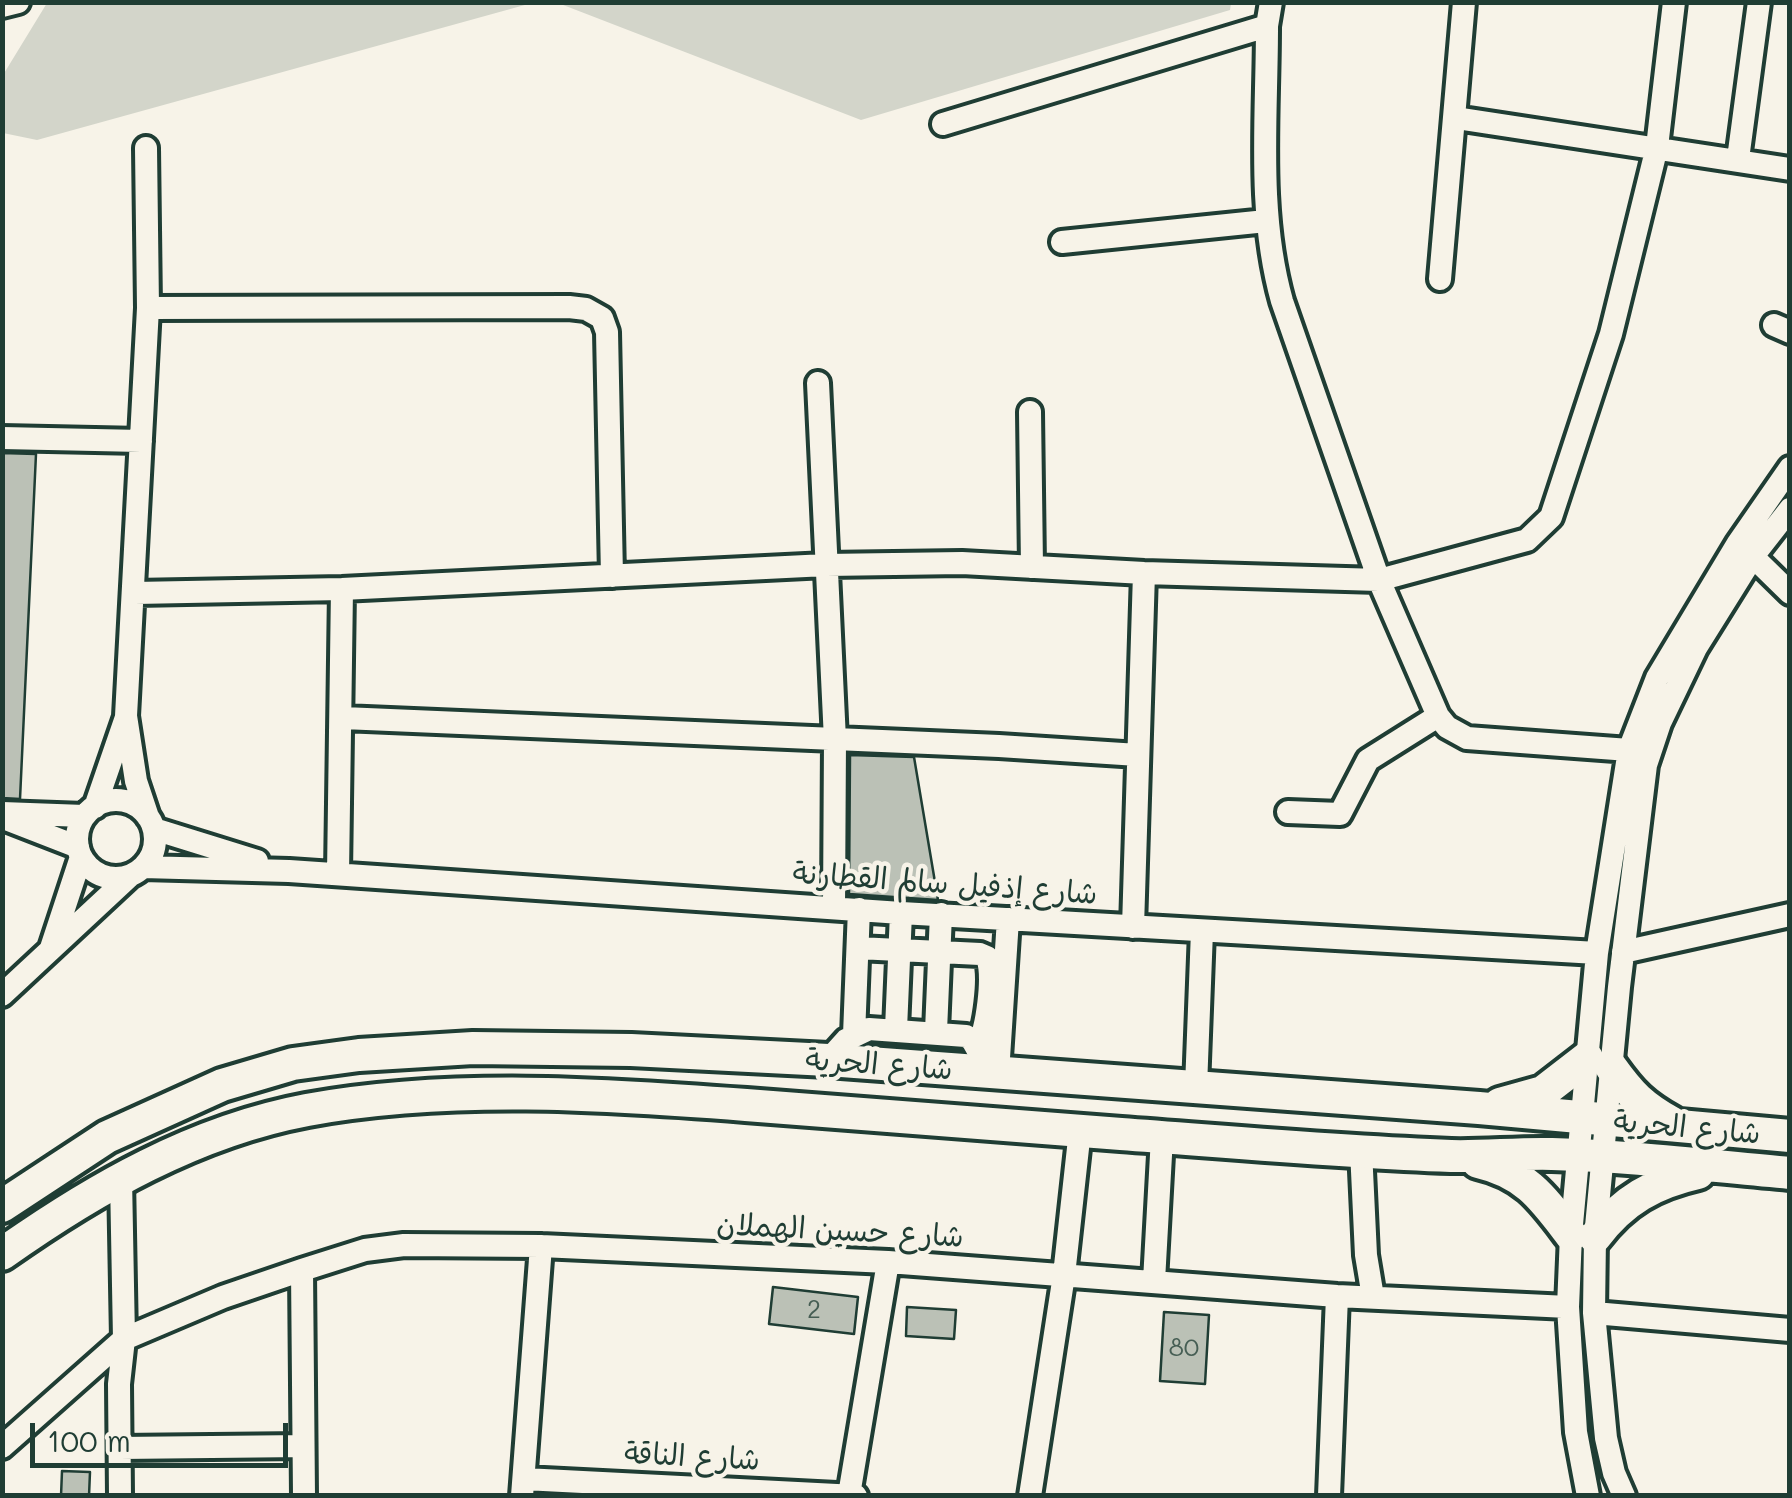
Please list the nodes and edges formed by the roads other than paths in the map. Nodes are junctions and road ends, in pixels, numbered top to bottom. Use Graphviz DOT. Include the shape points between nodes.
graph roads {
  1 [pos="18,2"];
  2 [pos="1271,2"];
  3 [pos="1464,2"];
  4 [pos="1674,2"];
  5 [pos="1760,2"];
  6 [pos="2,6"];
  7 [pos="1267,26"];
  8 [pos="1456,118"];
  9 [pos="942,124"];
  10 [pos="1657,147"];
  11 [pos="146,148"];
  12 [pos="1738,159"];
  13 [pos="1790,169"];
  14 [pos="1266,222"];
  15 [pos="1062,242"];
  16 [pos="1440,278"];
  17 [pos="148,308"];
  18 [pos="818,383"];
  19 [pos="1030,412"];
  20 [pos="2,438"];
  21 [pos="141,442"];
  22 [pos="1790,468"];
  23 [pos="1790,509"];
  24 [pos="1746,549"];
  25 [pos="826,565"];
  26 [pos="1032,567"];
  27 [pos="1144,573"];
  28 [pos="612,576"];
  29 [pos="1379,580"];
  30 [pos="342,589"];
  31 [pos="1790,592"];
  32 [pos="134,593"];
  33 [pos="126,716"];
  34 [pos="1438,716"];
  35 [pos="343,718"];
  36 [pos="835,740"];
  37 [pos="1138,755"];
  38 [pos="1638,758"];
  39 [pos="90,811"];
  40 [pos="1288,812"];
  41 [pos="2,815"];
  42 [pos="151,823"];
  43 [pos="80,852"];
  44 [pos="289,870"];
  45 [pos="137,871"];
  46 [pos="338,874"];
  47 [pos="834,907"];
  48 [pos="860,909"];
  49 [pos="901,912"];
  50 [pos="941,914"];
  51 [pos="1790,915"];
  52 [pos="1008,919"];
  53 [pos="1133,927"];
  54 [pos="1202,931"];
  55 [pos="858,948"];
  56 [pos="899,950"];
  57 [pos="50,952"];
  58 [pos="939,952"];
  59 [pos="1597,952"];
  60 [pos="1623,952"];
  61 [pos="2,995"];
  62 [pos="896,1029"];
  63 [pos="936,1031"];
  64 [pos="854,1035"];
  65 [pos="828,1060"];
  66 [pos="1599,1062"];
  67 [pos="988,1064"];
  68 [pos="1196,1087"];
  69 [pos="1479,1108"];
  70 [pos="1594,1120"];
  71 [pos="1680,1128"];
  72 [pos="1080,1130"];
  73 [pos="1790,1136"];
  74 [pos="1162,1137"];
  75 [pos="1361,1150"];
  76 [pos="1454,1156"];
  77 [pos="1590,1156"];
  78 [pos="1723,1168"];
  79 [pos="1790,1174"];
  80 [pos="121,1178"];
  81 [pos="2,1206"];
  82 [pos="1583,1236"];
  83 [pos="541,1246"];
  84 [pos="2,1254"];
  85 [pos="888,1262"];
  86 [pos="302,1270"];
  87 [pos="1064,1274"];
  88 [pos="1154,1281"];
  89 [pos="1337,1296"];
  90 [pos="1373,1297"];
  91 [pos="1568,1307"];
  92 [pos="1594,1312"];
  93 [pos="1790,1330"];
  94 [pos="124,1339"];
  95 [pos="302,1446"];
  96 [pos="2,1448"];
  97 [pos="120,1448"];
  98 [pos="523,1487"];
  99 [pos="852,1495"];
  100 [pos="120,1496"];
  101 [pos="304,1496"];
  102 [pos="1030,1496"];
  103 [pos="1329,1496"];
  104 [pos="1588,1496"];
  105 [pos="1624,1496"];
  1 -- 6 [label="street"];
  2 -- 7 [label="street"];
  3 -- 8 [label="street"];
  4 -- 10 [label="street"];
  5 -- 12 [label="street"];
  7 -- 9 [label="street"];
  7 -- 14 [label="street"];
  8 -- 10 [label="street"];
  8 -- 16 [label="street"];
  10 -- 12 [label="street"];
  10 -- 29 [label="street" via="1611,334 1551,517 1527,540"];
  11 -- 17 [label="street"];
  12 -- 13 [label="street"];
  14 -- 15 [label="street"];
  14 -- 29 [label="street" via="1282,301"];
  17 -- 21 [label="street"];
  17 -- 28 [label="street" via="569,307 602,318"];
  18 -- 25 [label="street"];
  19 -- 26 [label="street"];
  20 -- 21 [label="street"];
  21 -- 32 [label="street"];
  22 -- 24 [label="street"];
  23 -- 24 [label="street"];
  24 -- 31 [label="street"];
  24 -- 38 [label="street"];
  25 -- 26 [label="street"];
  25 -- 28 [label="street"];
  25 -- 36 [label="street"];
  26 -- 27 [label="street"];
  27 -- 29 [label="street"];
  27 -- 37 [label="street"];
  28 -- 30 [label="street"];
  29 -- 34 [label="street"];
  30 -- 32 [label="street"];
  30 -- 35 [label="street"];
  32 -- 33 [label="street"];
  33 -- 39 [label="street"];
  33 -- 42 [label="street" via="136,782"];
  34 -- 38 [label="street" via="1467,738"];
  34 -- 40 [label="street" via="1368,760 1340,814"];
  35 -- 36 [label="street"];
  35 -- 46 [label="street"];
  36 -- 37 [label="street"];
  36 -- 47 [label="street"];
  37 -- 53 [label="street"];
  38 -- 59 [label="street"];
  38 -- 60 [label="street"];
  39 -- 41 [label="street"];
  39 -- 42 [label="street" via="124,801"];
  39 -- 43 [label="street" via="78,831"];
  41 -- 43 [label="street"];
  42 -- 44 [label="street, شارع إذفيل سالم القطارنة"];
  42 -- 45 [label="street" via="155,843"];
  43 -- 45 [label="street" via="103,876"];
  43 -- 57 [label="street"];
  44 -- 45 [label="street, شارع إذفيل سالم القطارنة"];
  44 -- 46 [label="street, شارع إذفيل سالم القطارنة"];
  45 -- 57 [label="street"];
  46 -- 47 [label="street, شارع إذفيل سالم القطارنة"];
  47 -- 48 [label="street, شارع إذفيل سالم القطارنة"];
  48 -- 49 [label="street, شارع إذفيل سالم القطارنة"];
  48 -- 55 [label="street"];
  49 -- 50 [label="street, شارع إذفيل سالم القطارنة"];
  49 -- 56 [label="street"];
  50 -- 52 [label="street, شارع إذفيل سالم القطارنة"];
  50 -- 58 [label="street"];
  51 -- 60 [label="street"];
  52 -- 53 [label="street, شارع إذفيل سالم القطارنة"];
  52 -- 67 [label="street"];
  53 -- 54 [label="street, شارع إذفيل سالم القطارنة"];
  54 -- 59 [label="street, شارع إذفيل سالم القطارنة"];
  54 -- 68 [label="street"];
  55 -- 56 [label="street"];
  55 -- 64 [label="street"];
  56 -- 58 [label="street"];
  56 -- 62 [label="street"];
  57 -- 61 [label="street"];
  58 -- 63 [label="street"];
  58 -- 67 [label="street" via="988,960"];
  59 -- 66 [label="street"];
  60 -- 66 [label="street"];
  62 -- 63 [label="street"];
  62 -- 64 [label="street"];
  63 -- 67 [label="street" via="966,1036"];
  64 -- 65 [label="street"];
  65 -- 67 [label="highway, شارع الحرية"];
  65 -- 81 [label="highway, شارع الحرية" via="473,1048 294,1064 222,1085 107,1137"];
  66 -- 69 [label="highway" via="1526,1099"];
  66 -- 70 [label="street"];
  66 -- 71 [label="highway" via="1645,1108"];
  67 -- 68 [label="highway, شارع الحرية"];
  68 -- 69 [label="highway, شارع الحرية"];
  69 -- 70 [label="highway, شارع الحرية"];
  70 -- 71 [label="highway, شارع الحرية"];
  70 -- 77 [label="street"];
  71 -- 73 [label="highway, شارع الحرية"];
  72 -- 74 [label="highway, شارع الحرية"];
  72 -- 80 [label="highway, شارع الحرية" via="649,1098 394,1098 304,1110 238,1128"];
  72 -- 87 [label="street"];
  74 -- 75 [label="highway, شارع الحرية"];
  74 -- 88 [label="street"];
  75 -- 76 [label="highway, شارع الحرية"];
  75 -- 90 [label="street"];
  76 -- 77 [label="highway, شارع الحرية"];
  76 -- 82 [label="highway" via="1524,1179"];
  77 -- 78 [label="highway, شارع الحرية"];
  77 -- 82 [label="street"];
  78 -- 79 [label="highway, شارع الحرية"];
  78 -- 82 [label="highway" via="1641,1192"];
  80 -- 84 [label="highway, شارع الحرية"];
  80 -- 94 [label="street"];
  82 -- 91 [label="street"];
  82 -- 92 [label="street"];
  83 -- 85 [label="street, شارع حسين الهملان"];
  83 -- 86 [label="street, شارع حسين الهملان" via="404,1245"];
  83 -- 98 [label="street"];
  85 -- 87 [label="street, شارع حسين الهملان"];
  85 -- 99 [label="street"];
  86 -- 94 [label="street, شارع حسين الهملان"];
  86 -- 95 [label="street"];
  87 -- 88 [label="street, شارع حسين الهملان"];
  87 -- 102 [label="street"];
  88 -- 89 [label="street, شارع حسين الهملان"];
  89 -- 90 [label="street, شارع حسين الهملان"];
  89 -- 103 [label="street"];
  90 -- 91 [label="street, شارع حسين الهملان"];
  91 -- 104 [label="street" via="1576,1432"];
  92 -- 93 [label="street"];
  92 -- 105 [label="street" via="1606,1438"];
  94 -- 96 [label="street, شارع حسين الهملان"];
  94 -- 97 [label="street"];
  95 -- 97 [label="street"];
  95 -- 101 [label="street"];
  97 -- 100 [label="street"];
  98 -- 99 [label="street, شارع الناقة"];
}
